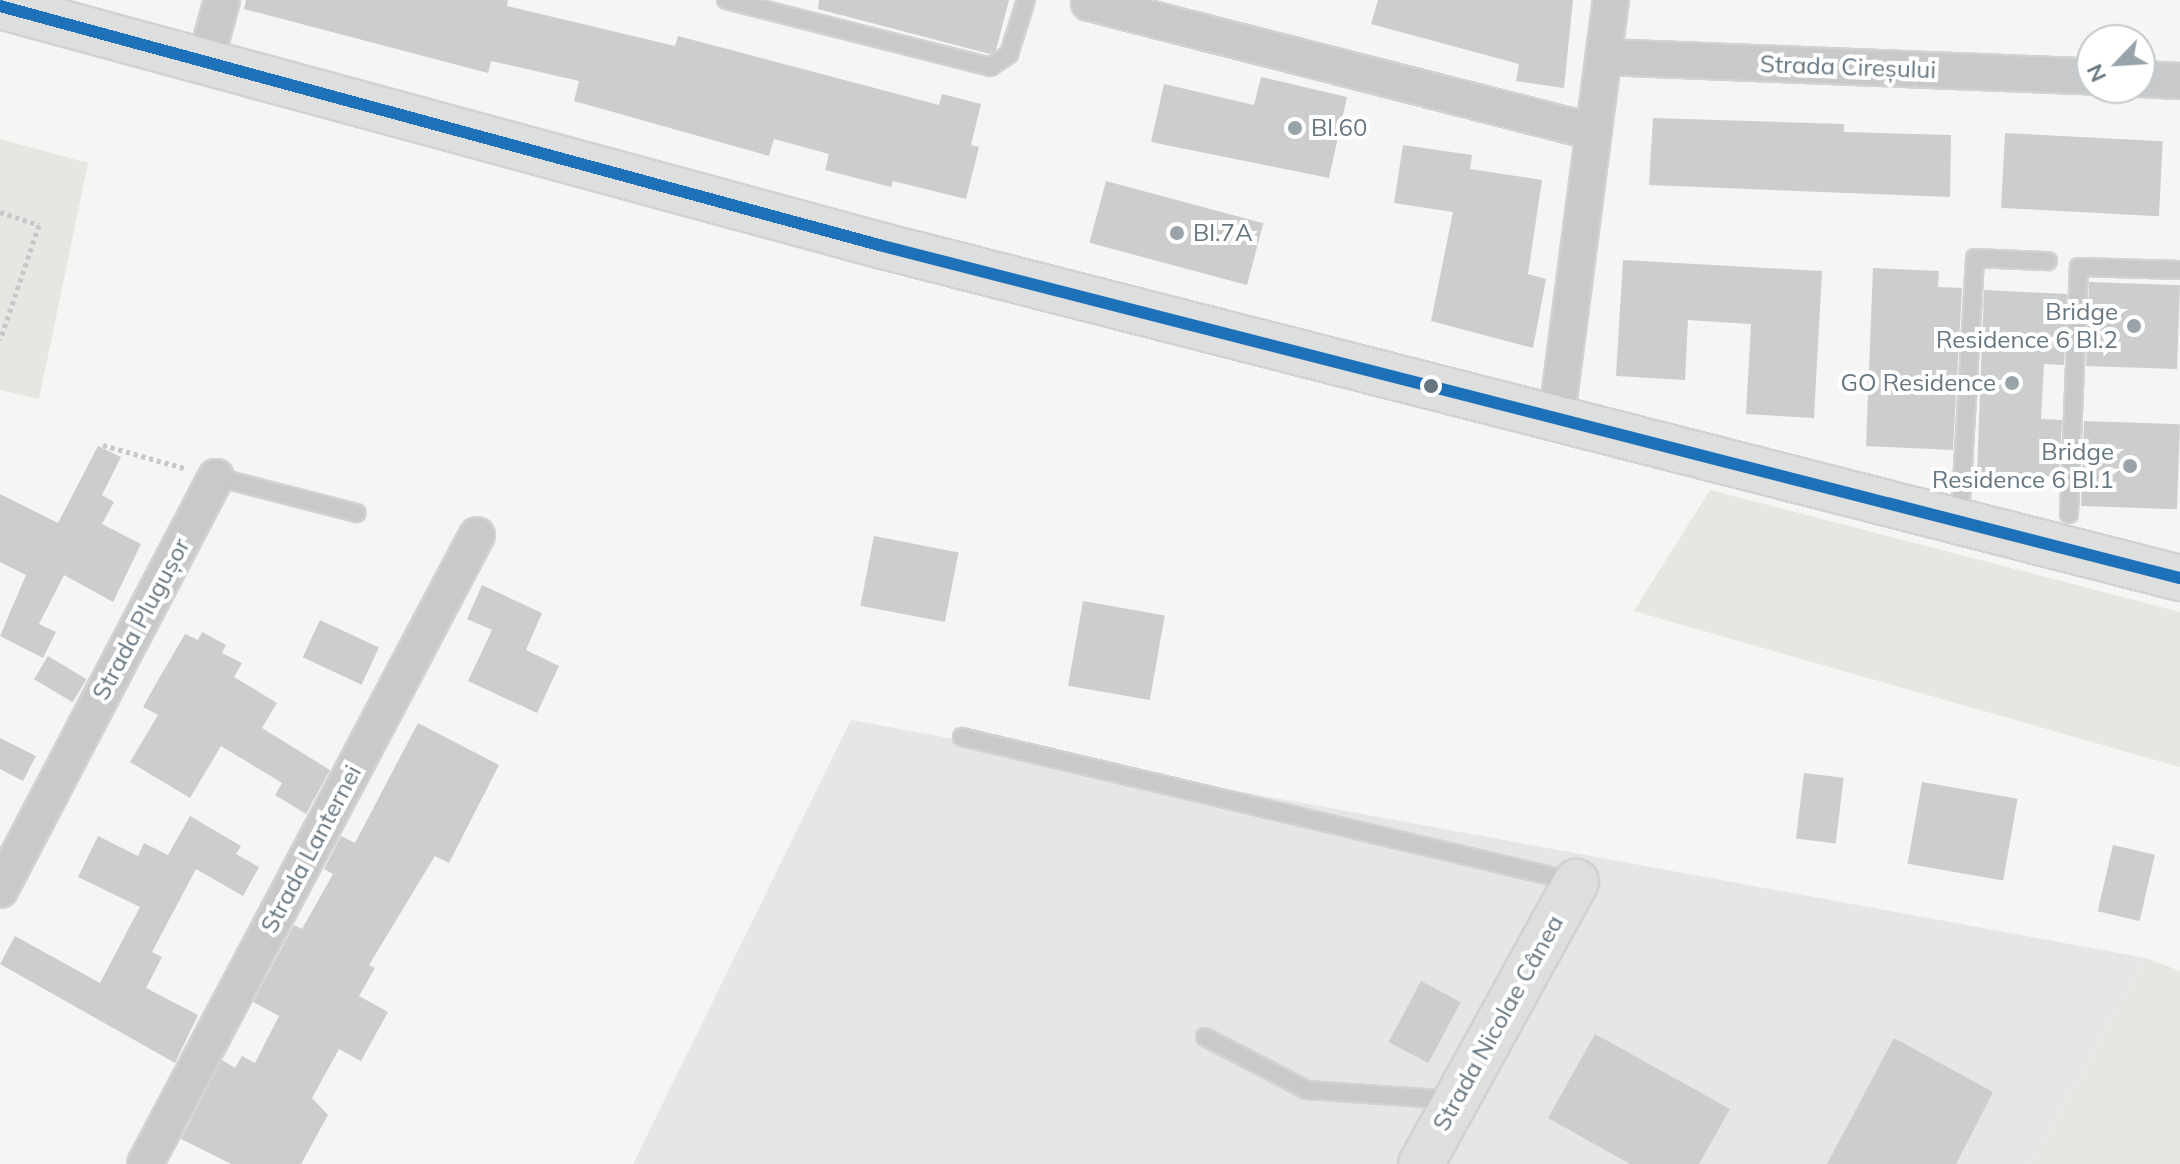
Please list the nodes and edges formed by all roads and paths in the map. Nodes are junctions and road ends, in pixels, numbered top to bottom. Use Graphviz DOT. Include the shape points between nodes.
graph roads {
  1 [pos="222,0"];
  2 [pos="726,0"];
  3 [pos="1026,0"];
  4 [pos="1611,0"];
  5 [pos="1089,3"];
  6 [pos="766,5"];
  7 [pos="0,6"];
  8 [pos="1604,57"];
  9 [pos="205,63"];
  10 [pos="2076,76"];
  11 [pos="2156,80"];
  12 [pos="2180,81"];
  13 [pos="1594,132"];
  14 [pos="0,212"];
  15 [pos="2048,261"];
  16 [pos="2180,270"];
  17 [pos="0,340"];
  18 [pos="1556,422"];
  19 [pos="103,445"];
  20 [pos="216,477"];
  21 [pos="356,513"];
  22 [pos="2069,514"];
  23 [pos="1960,523"];
  24 [pos="477,535"];
  25 [pos="2180,578"];
  26 [pos="962,737"];
  27 [pos="1576,882"];
  28 [pos="0,890"];
  29 [pos="1205,1037"];
  30 [pos="1456,1101"];
  31 [pos="145,1164"];
  32 [pos="1421,1164"];
  1 -- 9 [label="street"];
  2 -- 6 [label="lane"];
  3 -- 6 [label="lane" via="1009,54 990,67"];
  4 -- 8 [label="street"];
  5 -- 13 [label="street"];
  7 -- 9 [label="street"];
  8 -- 10 [label="street, Strada Cireșului"];
  8 -- 13 [label="street"];
  9 -- 18 [label="street"];
  11 -- 12 [label="street"];
  13 -- 18 [label="street"];
  14 -- 17 [label="path" via="39,225"];
  15 -- 23 [label="lane" via="1975,258"];
  16 -- 22 [label="lane" via="2079,267"];
  18 -- 23 [label="street"];
  19 -- 20 [label="path"];
  20 -- 21 [label="lane"];
  20 -- 28 [label="street, Strada Plugușor"];
  23 -- 25 [label="street"];
  24 -- 31 [label="street, Strada Lanternei"];
  26 -- 27 [label="lane"];
  27 -- 30 [label="street, Strada Nicolae Cânea"];
  29 -- 30 [label="lane" via="1307,1090"];
  30 -- 32 [label="street, Strada Nicolae Cânea"];
}
